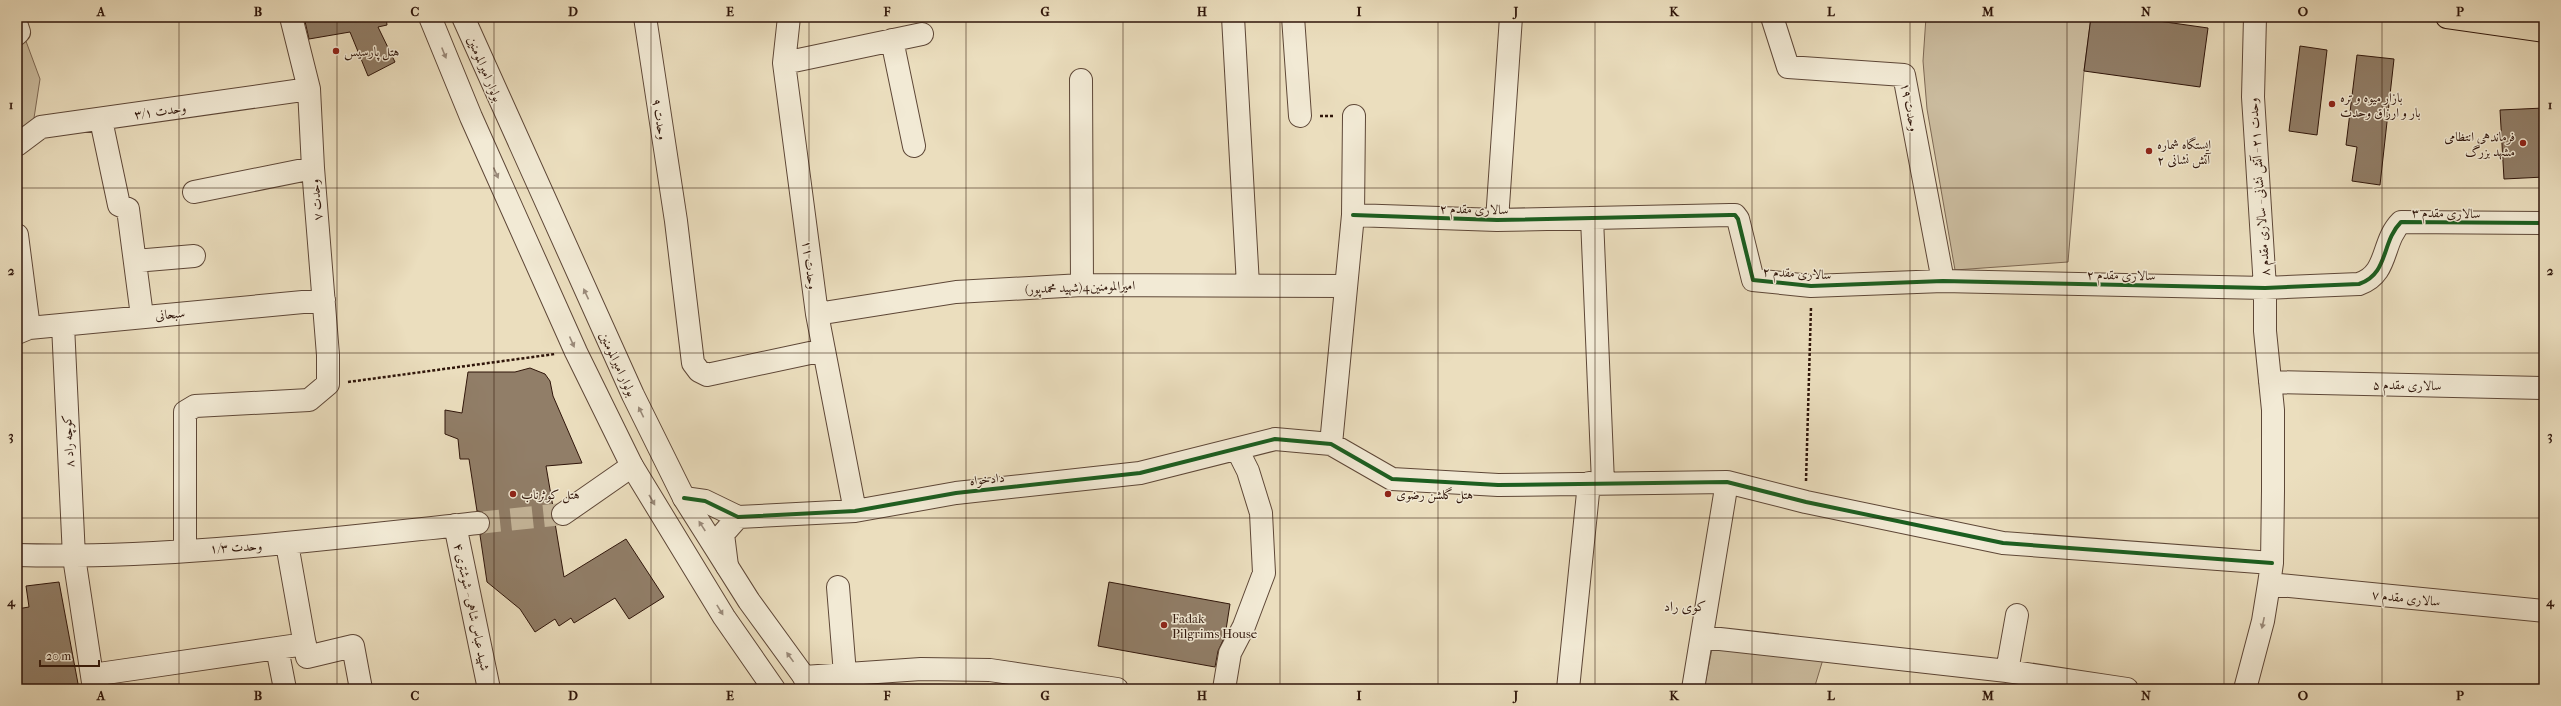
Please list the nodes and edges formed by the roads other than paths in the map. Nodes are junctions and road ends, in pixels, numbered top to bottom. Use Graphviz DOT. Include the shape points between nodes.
graph roads {
  1 [pos="291,17"];
  2 [pos="430,17"];
  3 [pos="462,17"];
  4 [pos="645,17"];
  5 [pos="789,17"];
  6 [pos="1233,17"];
  7 [pos="1293,17"];
  8 [pos="1511,17"];
  9 [pos="1772,17"];
  10 [pos="2255,17"];
  11 [pos="2448,17"];
  12 [pos="17,26"];
  13 [pos="2544,31"];
  14 [pos="17,34"];
  15 [pos="922,34"];
  16 [pos="892,40"];
  17 [pos="784,63"];
  18 [pos="1080,80"];
  19 [pos="309,89"];
  20 [pos="1300,116"];
  21 [pos="1354,116"];
  22 [pos="102,120"];
  23 [pos="19,138"];
  24 [pos="914,146"];
  25 [pos="313,168"];
  26 [pos="194,192"];
  27 [pos="1353,215"];
  28 [pos="1592,218"];
  29 [pos="1497,220"];
  30 [pos="2544,223"];
  31 [pos="17,235"];
  32 [pos="194,256"];
  33 [pos="135,261"];
  34 [pos="1943,281"];
  35 [pos="1082,285"];
  36 [pos="1248,285"];
  37 [pos="1346,286"];
  38 [pos="2265,288"];
  39 [pos="324,300"];
  40 [pos="817,314"];
  41 [pos="142,316"];
  42 [pos="63,325"];
  43 [pos="23,331"];
  44 [pos="824,350"];
  45 [pos="2270,382"];
  46 [pos="2544,388"];
  47 [pos="1330,444"];
  48 [pos="1237,449"];
  49 [pos="632,466"];
  50 [pos="1727,482"];
  51 [pos="1596,483"];
  52 [pos="684,498"];
  53 [pos="855,511"];
  54 [pos="563,514"];
  55 [pos="738,517"];
  56 [pos="478,522"];
  57 [pos="455,525"];
  58 [pos="287,544"];
  59 [pos="185,550"];
  60 [pos="17,556"];
  61 [pos="74,557"];
  62 [pos="2272,563"];
  63 [pos="727,566"];
  64 [pos="2269,584"];
  65 [pos="838,587"];
  66 [pos="2544,611"];
  67 [pos="2017,615"];
  68 [pos="1702,637"];
  69 [pos="305,644"];
  70 [pos="277,648"];
  71 [pos="2007,671"];
  72 [pos="845,674"];
  73 [pos="94,682"];
  74 [pos="809,683"];
  75 [pos="285,689"];
  76 [pos="361,689"];
  77 [pos="489,689"];
  78 [pos="774,689"];
  79 [pos="1117,689"];
  80 [pos="1224,689"];
  81 [pos="1568,689"];
  82 [pos="1693,689"];
  83 [pos="2127,689"];
  84 [pos="2246,689"];
  1 -- 19 [label="street, وحدت ۷"];
  2 -- 49 [label="street, one-way" via="470,117 576,352"];
  52 -- 3 [label="street, بولوار امیرالمومنین, one-way" via="633,395"];
  4 -- 44 [label="street, وحدت ۹" via="676,221 693,363 699,371 707,375"];
  5 -- 17 [label="street, وحدت ۱۱"];
  6 -- 36 [label="street"];
  7 -- 20 [label="street"];
  8 -- 29 [label="street"];
  9 -- 34 [label="street, وحدت ۱۹" via="1788,67 1904,75"];
  10 -- 38 [label="street, وحدت ۲۱ - آتش نشانی - سالاری مقدم ۸" via="2253,97"];
  11 -- 13 [label="main road"];
  12 -- 14 [label="street"];
  15 -- 16 [label="street"];
  16 -- 17 [label="street"];
  16 -- 24 [label="street"];
  17 -- 40 [label="street, وحدت ۱۱"];
  18 -- 35 [label="street"];
  19 -- 22 [label="street, وحدت ۳/۱"];
  19 -- 25 [label="street, وحدت ۷"];
  21 -- 27 [label="street"];
  22 -- 23 [label="street, وحدت ۳/۱" via="41,126"];
  22 -- 33 [label="street" via="119,205 128,209"];
  25 -- 26 [label="street"];
  25 -- 39 [label="street, وحدت ۷"];
  27 -- 29 [label="street, سالاری مقدم ۲"];
  27 -- 37 [label="street"];
  28 -- 29 [label="street, سالاری مقدم ۲"];
  28 -- 34 [label="street, سالاری مقدم ۲" via="1735,215 1753,280 1811,286"];
  28 -- 51 [label="street"];
  30 -- 38 [label="street, سالاری مقدم ۳" via="2400,222 2392,230 2377,274 2370,280 2359,284"];
  31 -- 43 [label="street"];
  32 -- 33 [label="street"];
  33 -- 41 [label="street"];
  34 -- 38 [label="street, سالاری مقدم ۲"];
  35 -- 36 [label="street, امیرالمومنین4(شهید محمدپور)"];
  35 -- 40 [label="street, امیرالمومنین4(شهید محمدپور)" via="956,292"];
  36 -- 37 [label="street, امیرالمومنین4(شهید محمدپور)"];
  37 -- 47 [label="street"];
  38 -- 45 [label="street, وحدت ۲۱ - آتش نشانی - سالاری مقدم ۸" via="2265,331"];
  39 -- 41 [label="street, سبحانی"];
  39 -- 59 [label="street, وحدت ۷" via="328,384 309,400 195,406 185,412"];
  40 -- 44 [label="street, وحدت ۱۱"];
  41 -- 42 [label="street, سبحانی"];
  42 -- 43 [label="street, سبحانی"];
  42 -- 61 [label="street, کوچه راد ۸"];
  44 -- 53 [label="street, وحدت ۱۱"];
  45 -- 46 [label="street, سالاری مقدم ۵"];
  45 -- 62 [label="street, وحدت ۲۱ - آتش نشانی - سالاری مقدم ۸" via="2273,410"];
  47 -- 48 [label="street, دادخواه" via="1275,439"];
  47 -- 51 [label="street" via="1392,479 1498,485"];
  48 -- 53 [label="street, دادخواه" via="1140,473 956,493"];
  48 -- 80 [label="street" via="1248,471 1261,513 1264,573 1244,626 1230,653"];
  49 -- 54 [label="street"];
  49 -- 78 [label="street, one-way" via="724,617"];
  50 -- 51 [label="street"];
  50 -- 62 [label="street" via="1806,502 2003,543"];
  50 -- 68 [label="street"];
  51 -- 81 [label="street"];
  52 -- 55 [label="street" via="705,501"];
  63 -- 52 [label="street, بولوار امیرالمومنین, one-way"];
  53 -- 55 [label="street, دادخواه"];
  55 -- 63 [label="street" via="723,534"];
  56 -- 57 [label="street, وحدت ۱/۳"];
  57 -- 58 [label="street, وحدت ۱/۳"];
  57 -- 77 [label="street, شهید عباس شاهی - شوشتری ۴"];
  58 -- 59 [label="street, وحدت ۱/۳"];
  58 -- 69 [label="street"];
  59 -- 61 [label="street, وحدت ۱/۳"];
  60 -- 61 [label="street, وحدت ۱/۳"];
  61 -- 73 [label="street, کوچه راد ۸"];
  62 -- 64 [label="street, وحدت ۲۱ - آتش نشانی - سالاری مقدم ۸"];
  74 -- 63 [label="street, بولوار امیرالمومنین, one-way" via="749,601"];
  64 -- 66 [label="street, سالاری مقدم ۷"];
  64 -- 84 [label="street, وحدت ۲۱ - آتش نشانی - سالاری مقدم ۸, one-way" via="2264,621"];
  65 -- 72 [label="street"];
  67 -- 71 [label="street"];
  68 -- 71 [label="street"];
  68 -- 82 [label="street"];
  69 -- 70 [label="street"];
  69 -- 76 [label="street" via="307,657 353,646"];
  70 -- 73 [label="street"];
  70 -- 75 [label="street"];
  71 -- 83 [label="street"];
  72 -- 74 [label="street"];
  72 -- 79 [label="street" via="921,669 990,670"];
}
